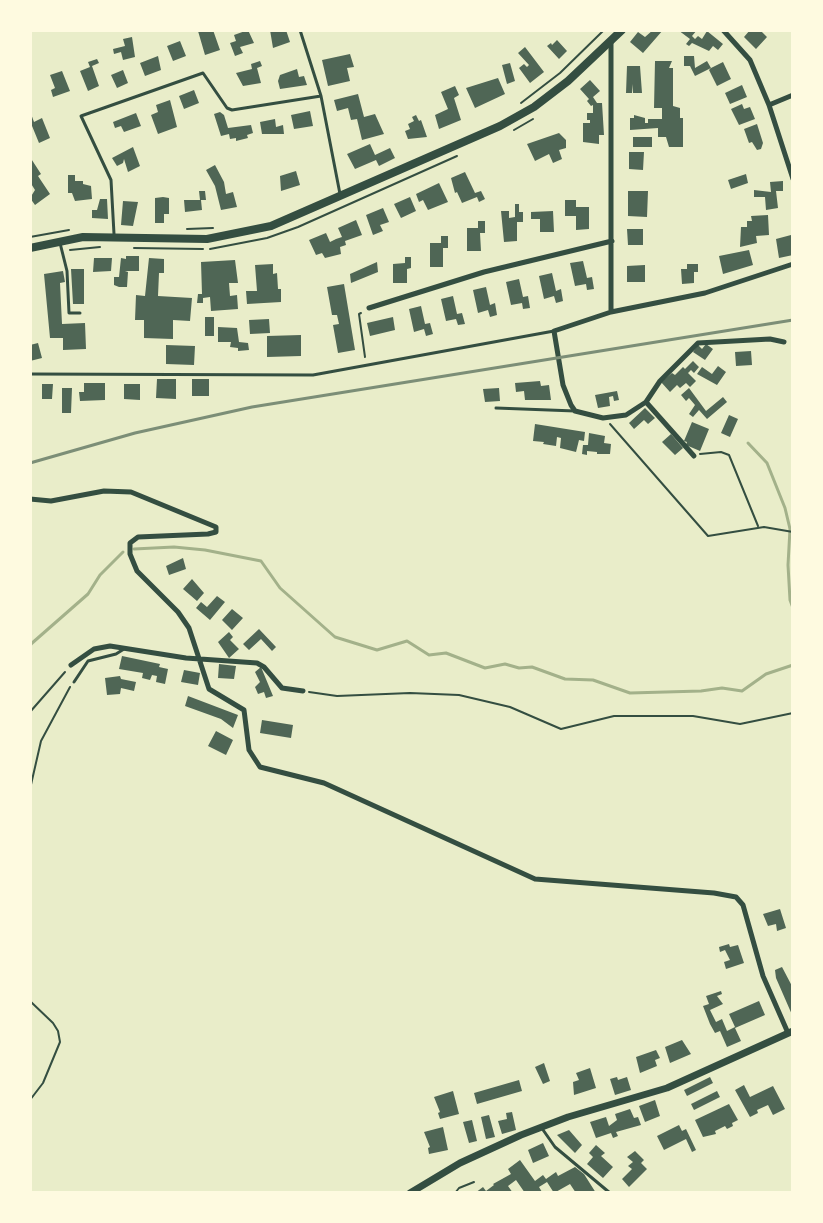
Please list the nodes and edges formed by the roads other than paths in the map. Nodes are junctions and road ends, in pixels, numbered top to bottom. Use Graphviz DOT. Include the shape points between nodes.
graph roads {
  1 [pos="300,30"];
  2 [pos="622,30"];
  3 [pos="723,30"];
  4 [pos="611,42"];
  5 [pos="793,95"];
  6 [pos="321,96"];
  7 [pos="769,105"];
  8 [pos="793,179"];
  9 [pos="341,198"];
  10 [pos="114,238"];
  11 [pos="60,240"];
  12 [pos="612,241"];
  13 [pos="30,248"];
  14 [pos="793,264"];
  15 [pos="369,308"];
  16 [pos="611,312"];
  17 [pos="80,313"];
  18 [pos="554,331"];
  19 [pos="784,342"];
  20 [pos="30,374"];
  21 [pos="646,402"];
  22 [pos="496,408"];
  23 [pos="575,411"];
  24 [pos="694,456"];
  25 [pos="30,499"];
  26 [pos="125,648"];
  27 [pos="200,659"];
  28 [pos="71,665"];
  29 [pos="74,682"];
  30 [pos="303,691"];
  31 [pos="791,1032"];
  32 [pos="541,1127"];
  33 [pos="410,1193"];
  34 [pos="610,1193"];
  1 -- 6 [label="lane"];
  2 -- 4 [label="main road"];
  3 -- 7 [label="street" via="750,60"];
  4 -- 9 [label="main road" via="534,107"];
  4 -- 12 [label="street"];
  5 -- 7 [label="street"];
  6 -- 9 [label="lane"];
  6 -- 10 [label="lane" via="232,110 203,73 81,116 111,180"];
  7 -- 8 [label="street"];
  9 -- 10 [label="main road" via="239,235"];
  10 -- 11 [label="main road"];
  11 -- 13 [label="main road"];
  11 -- 17 [label="lane" via="69,313"];
  12 -- 15 [label="street" via="484,272"];
  12 -- 16 [label="street"];
  14 -- 16 [label="street" via="705,293"];
  16 -- 18 [label="street"];
  18 -- 20 [label="lane" via="313,375"];
  18 -- 23 [label="street" via="567,398"];
  19 -- 21 [label="street" via="698,343"];
  21 -- 23 [label="street" via="626,415 603,418"];
  21 -- 24 [label="street"];
  22 -- 23 [label="lane"];
  25 -- 27 [label="street" via="131,492 216,527 212,533 138,537 130,545 137,571 184,620"];
  26 -- 27 [label="street"];
  26 -- 28 [label="street" via="94,649"];
  26 -- 29 [label="lane" via="88,661"];
  27 -- 30 [label="street" via="260,664 282,688"];
  27 -- 31 [label="street" via="209,689 244,710 249,750 260,767 324,783 535,879 736,897 743,905 763,976"];
  31 -- 32 [label="street" via="667,1088"];
  32 -- 33 [label="street" via="460,1163"];
  32 -- 34 [label="lane" via="555,1147"];
}
